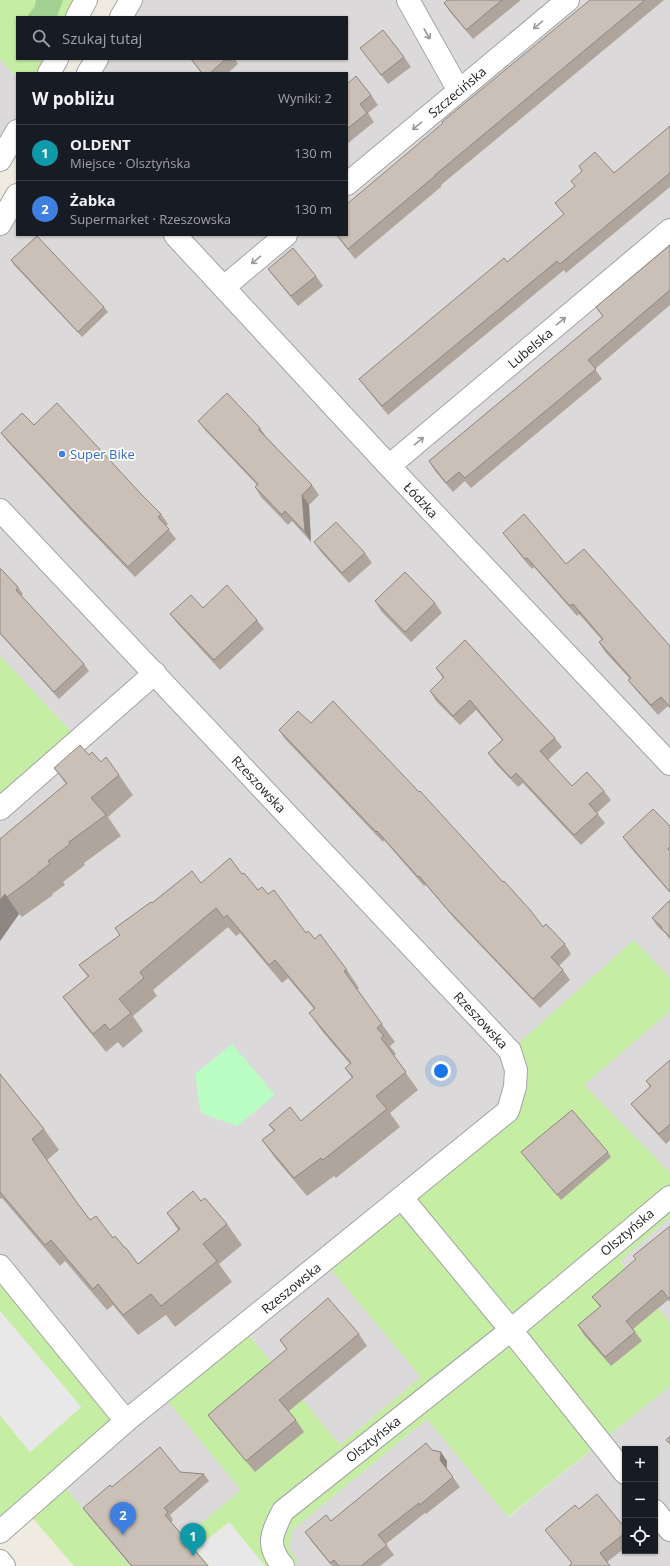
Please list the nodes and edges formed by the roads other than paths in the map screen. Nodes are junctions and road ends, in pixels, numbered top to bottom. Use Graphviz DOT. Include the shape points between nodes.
graph roads {
  1 [pos="86,0"];
  2 [pos="131,0"];
  3 [pos="408,0"];
  4 [pos="568,0"];
  5 [pos="78,16"];
  6 [pos="122,16"];
  7 [pos="56,60"];
  8 [pos="96,60"];
  9 [pos="50,72"];
  10 [pos="89,72"];
  11 [pos="459,91"];
  12 [pos="16,133"];
  13 [pos="0,160"];
  14 [pos="348,183"];
  15 [pos="16,197"];
  16 [pos="0,224"];
  17 [pos="670,230"];
  18 [pos="176,236"];
  19 [pos="285,236"];
  20 [pos="224,288"];
  21 [pos="389,466"];
  22 [pos="0,510"];
  23 [pos="155,673"];
  24 [pos="670,764"];
  25 [pos="0,809"];
  26 [pos="670,1196"];
  27 [pos="402,1198"];
  28 [pos="0,1266"];
  29 [pos="511,1330"];
  30 [pos="126,1421"];
  31 [pos="622,1470"];
  32 [pos="658,1515"];
  33 [pos="670,1530"];
  34 [pos="0,1532"];
  35 [pos="0,1561"];
  36 [pos="4,1566"];
  37 [pos="283,1566"];
  1 -- 5 [label="street"];
  2 -- 6 [label="street"];
  3 -- 11 [label="street, one-way"];
  4 -- 11 [label="street, Szczecińska, one-way"];
  7 -- 9 [label="street"];
  8 -- 10 [label="street"];
  11 -- 14 [label="street, Szczecińska, one-way"];
  12 -- 13 [label="street"];
  15 -- 16 [label="street"];
  21 -- 17 [label="street, Lubelska, one-way"];
  18 -- 20 [label="street, Łódzka"];
  19 -- 20 [label="street, one-way"];
  20 -- 21 [label="street, Łódzka"];
  21 -- 24 [label="street, Łódzka"];
  22 -- 23 [label="street, Rzeszowska"];
  23 -- 25 [label="street"];
  23 -- 27 [label="street, Rzeszowska" via="510,1051 516,1070 515,1087 508,1111"];
  26 -- 29 [label="street, Olsztyńska"];
  27 -- 29 [label="street"];
  27 -- 30 [label="street, Rzeszowska"];
  28 -- 30 [label="street"];
  29 -- 31 [label="street"];
  29 -- 37 [label="street, Olsztyńska" via="283,1511 273,1531 272,1547"];
  30 -- 34 [label="street, Rzeszowska"];
  32 -- 33 [label="street"];
  35 -- 36 [label="street"];
}
